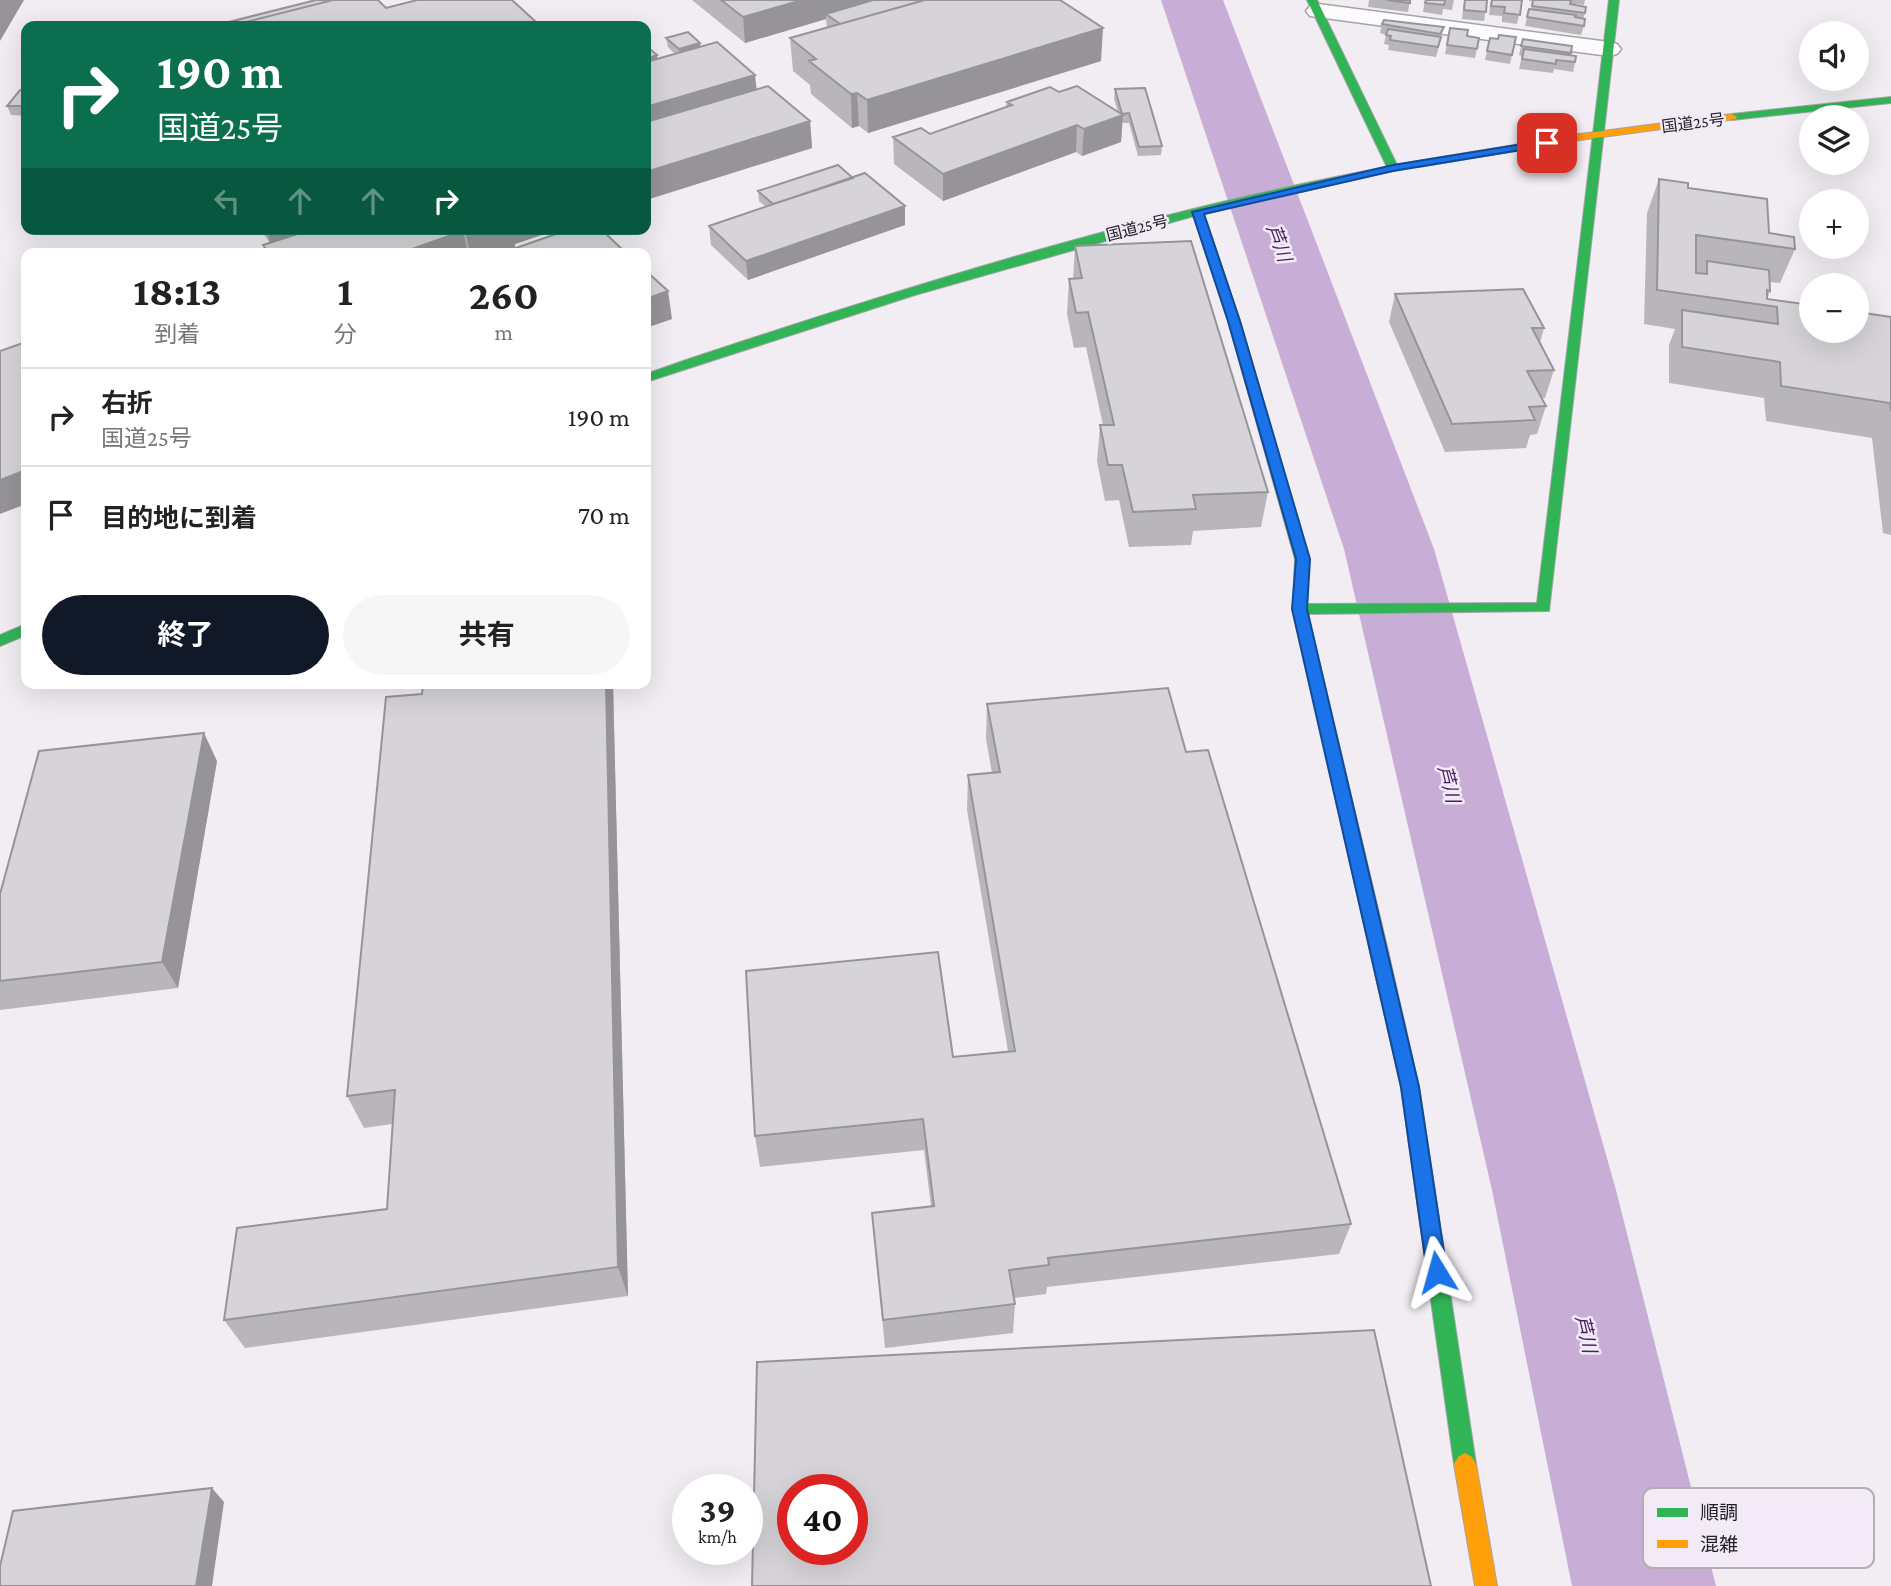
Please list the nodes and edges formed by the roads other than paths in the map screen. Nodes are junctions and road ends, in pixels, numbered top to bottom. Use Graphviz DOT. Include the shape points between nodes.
graph roads {
  1 [pos="1614,0"];
  2 [pos="1315,6"];
  3 [pos="1609,49"];
  4 [pos="1891,100"];
  5 [pos="1598,135"];
  6 [pos="1393,168"];
  7 [pos="1198,212"];
  8 [pos="651,377"];
  9 [pos="1300,609"];
  10 [pos="21,631"];
  11 [pos="0,641"];
  12 [pos="1486,1586"];
  1 -- 3 [label="main road"];
  2 -- 3 [label="street"];
  2 -- 6 [label="main road"];
  3 -- 5 [label="main road"];
  4 -- 5 [label="main road, 国道25号"];
  5 -- 6 [label="main road, 国道25号"];
  5 -- 9 [label="main road" via="1544,608"];
  6 -- 7 [label="main road, 国道25号"];
  7 -- 8 [label="main road, 国道25号" via="831,316"];
  7 -- 9 [label="main road" via="1303,559"];
  9 -- 12 [label="main road" via="1410,1087"];
  10 -- 11 [label="main road"];
}
